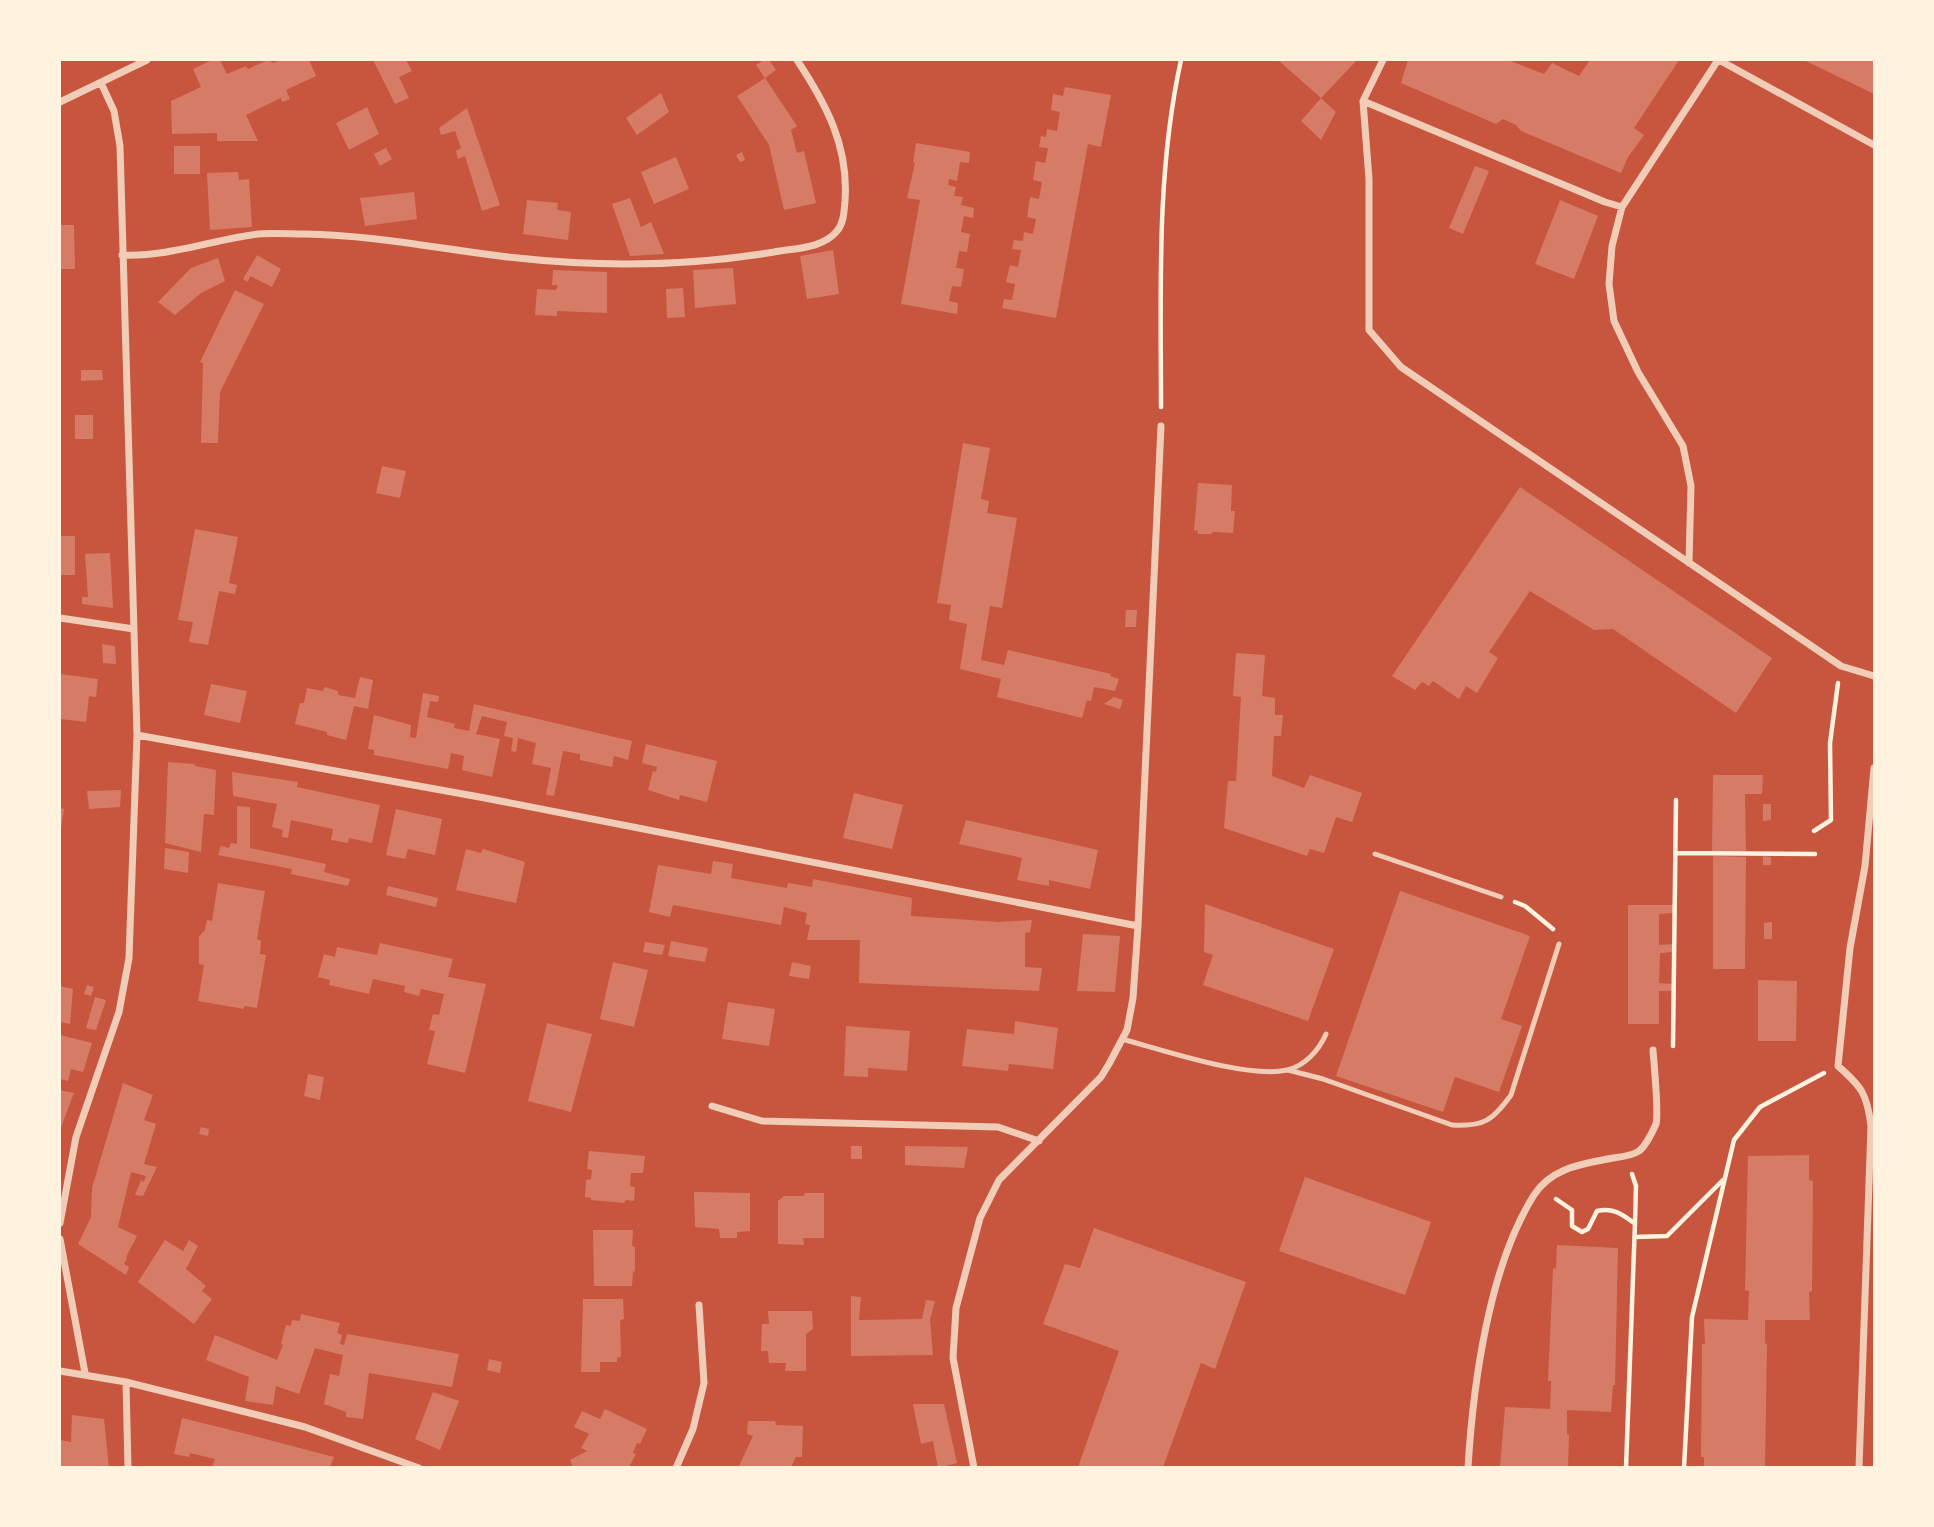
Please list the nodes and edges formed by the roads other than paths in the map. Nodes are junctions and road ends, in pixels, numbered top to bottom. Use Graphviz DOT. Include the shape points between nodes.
graph roads {
  1 [pos="147,60"];
  2 [pos="797,60"];
  3 [pos="1383,60"];
  4 [pos="1718,60"];
  5 [pos="101,82"];
  6 [pos="1363,101"];
  7 [pos="60,102"];
  8 [pos="1874,145"];
  9 [pos="1622,207"];
  10 [pos="122,255"];
  11 [pos="1161,426"];
  12 [pos="1689,563"];
  13 [pos="60,618"];
  14 [pos="134,629"];
  15 [pos="1874,676"];
  16 [pos="137,736"];
  17 [pos="1874,768"];
  18 [pos="1375,854"];
  19 [pos="1501,897"];
  20 [pos="1138,926"];
  21 [pos="1559,944"];
  22 [pos="1326,1034"];
  23 [pos="1122,1040"];
  24 [pos="1653,1050"];
  25 [pos="1288,1070"];
  26 [pos="712,1106"];
  27 [pos="1039,1141"];
  28 [pos="60,1223"];
  29 [pos="60,1239"];
  30 [pos="699,1305"];
  31 [pos="60,1371"];
  32 [pos="85,1373"];
  33 [pos="126,1381"];
  34 [pos="128,1468"];
  35 [pos="419,1468"];
  36 [pos="676,1468"];
  37 [pos="975,1468"];
  38 [pos="1468,1468"];
  39 [pos="1859,1468"];
  1 -- 5 [label="street"];
  2 -- 10 [label="street" via="840,139 846,184 844,215 839,230 822,244 743,257 593,263 367,239 259,234 142,256"];
  3 -- 6 [label="street"];
  4 -- 8 [label="street"];
  4 -- 9 [label="street"];
  5 -- 7 [label="street"];
  5 -- 10 [label="street" via="114,111 120,146"];
  6 -- 9 [label="street"];
  6 -- 12 [label="street" via="1370,179 1369,330 1401,367"];
  9 -- 12 [label="street" via="1609,284 1615,321 1638,372 1683,446 1691,486"];
  10 -- 14 [label="street"];
  11 -- 20 [label="street"];
  12 -- 15 [label="street" via="1841,666"];
  13 -- 14 [label="street"];
  14 -- 16 [label="street"];
  16 -- 20 [label="street"];
  16 -- 28 [label="street" via="129,958 119,1013 76,1137"];
  17 -- 39 [label="street" via="1838,1066 1858,1083 1868,1100 1871,1126"];
  18 -- 19 [label="lane"];
  20 -- 23 [label="street" via="1133,998"];
  21 -- 25 [label="lane" via="1511,1095 1486,1122 1452,1125"];
  22 -- 25 [label="lane" via="1320,1048"];
  23 -- 25 [label="lane" via="1256,1071"];
  23 -- 27 [label="street" via="1101,1077"];
  24 -- 38 [label="street" via="1656,1123 1640,1150 1570,1166 1547,1179 1508,1249 1484,1332"];
  26 -- 27 [label="street" via="762,1121 998,1127"];
  27 -- 37 [label="street" via="999,1180 980,1218 956,1308 953,1358"];
  29 -- 32 [label="street"];
  30 -- 36 [label="street" via="704,1382 694,1429"];
  31 -- 32 [label="street"];
  32 -- 33 [label="street"];
  33 -- 34 [label="street"];
  33 -- 35 [label="street" via="305,1427"];
}
